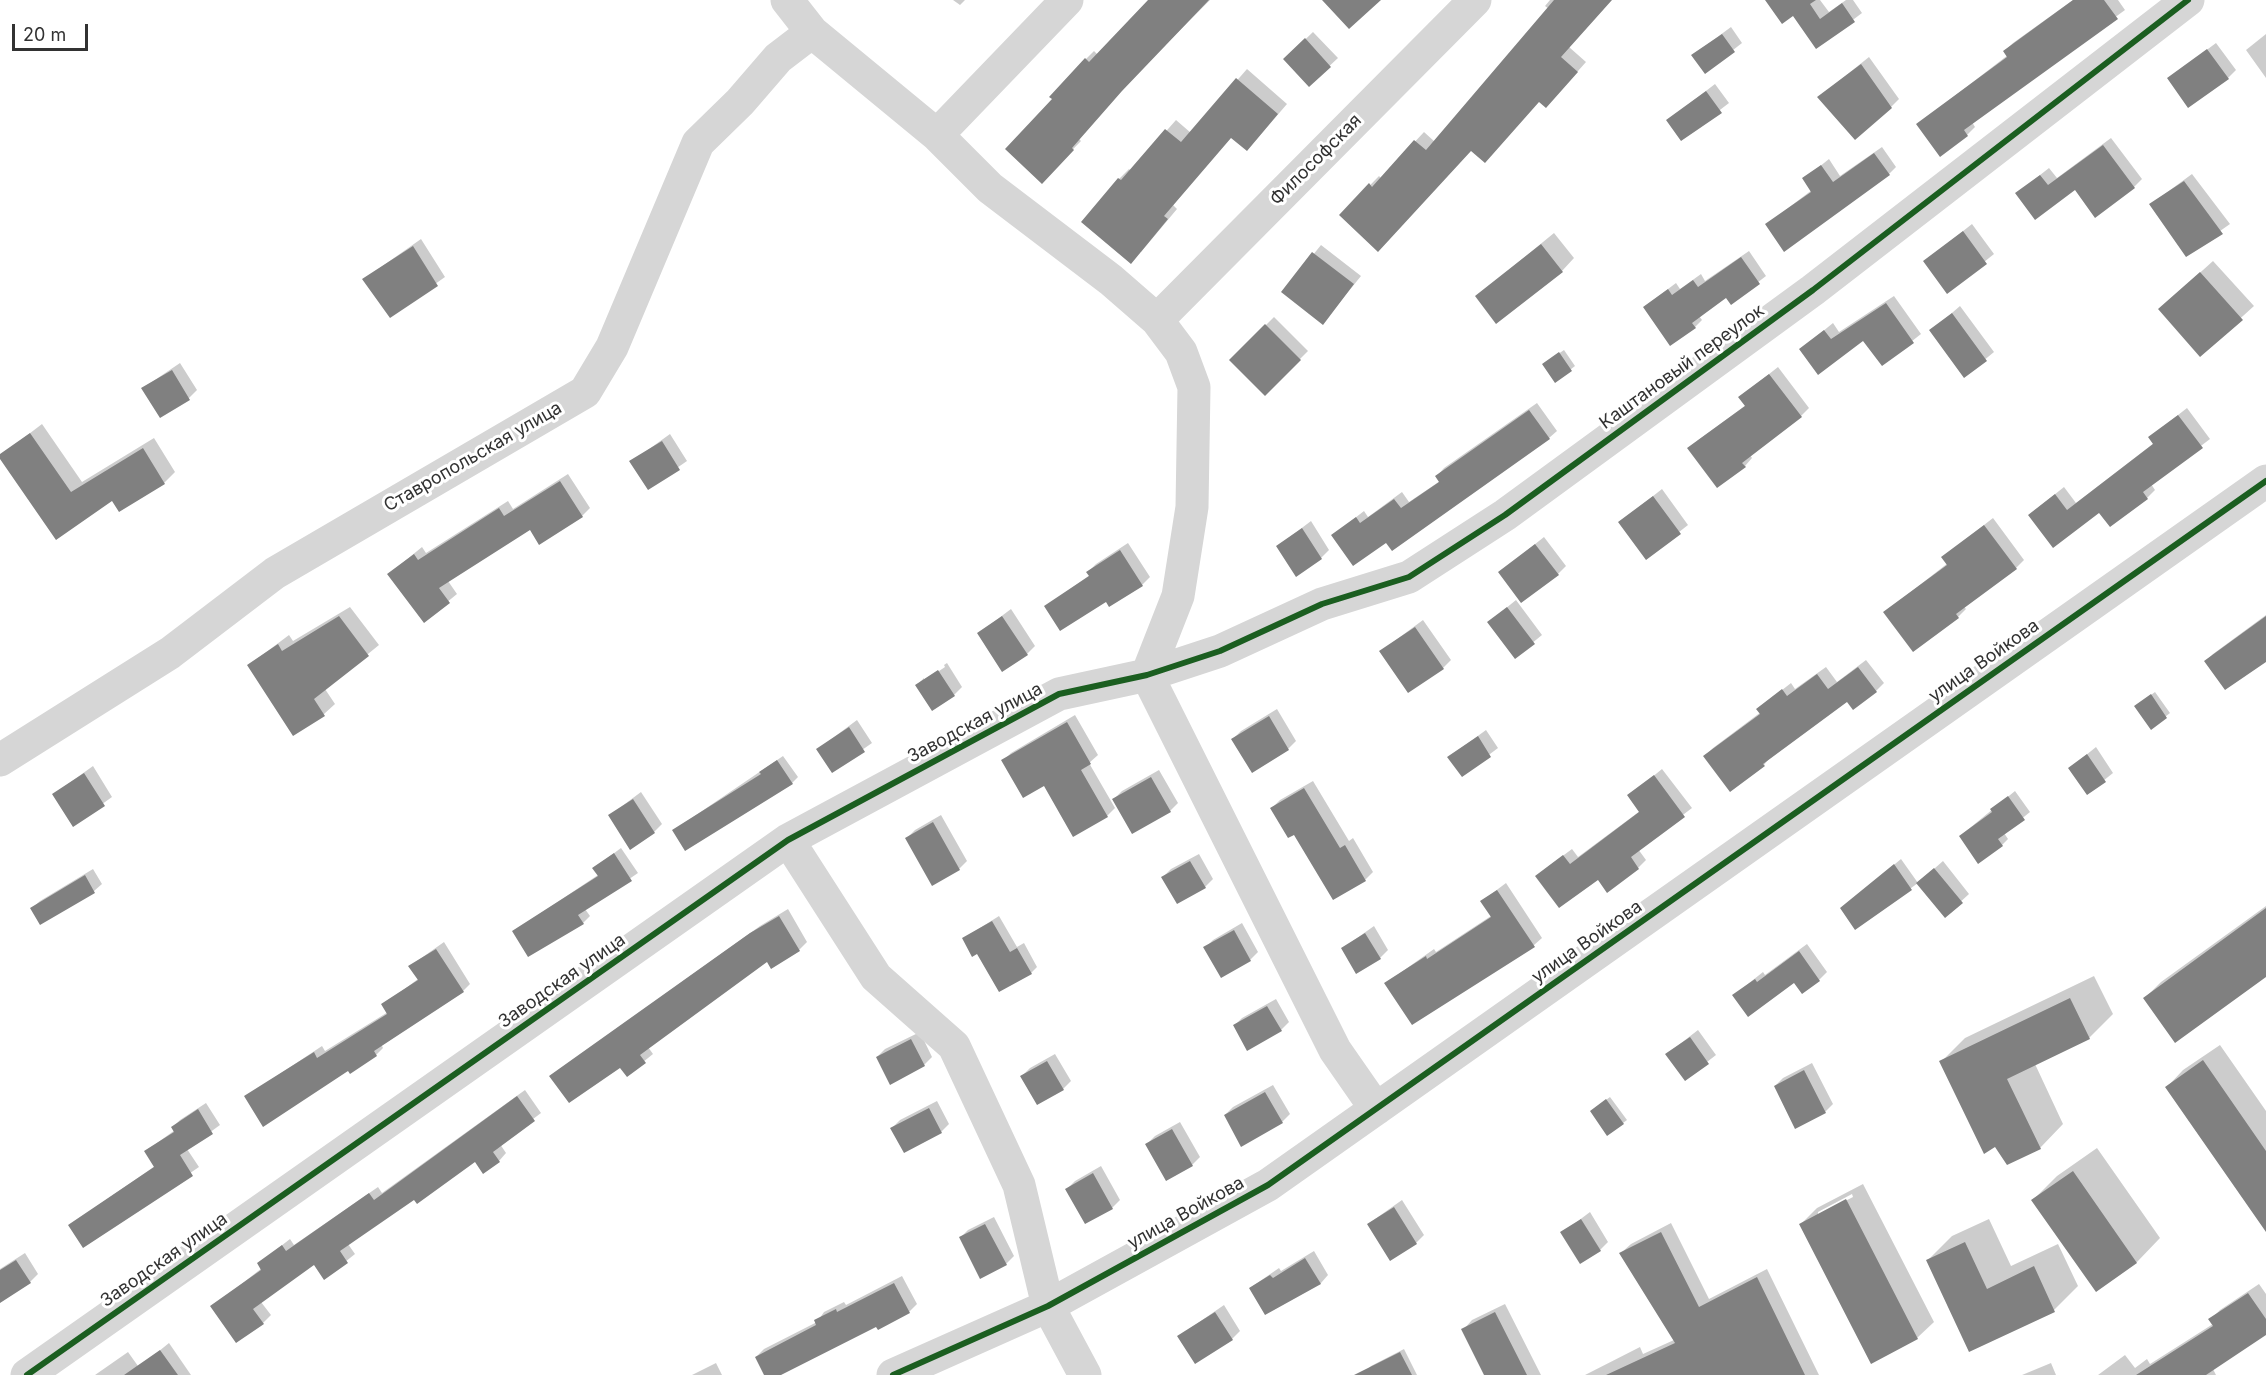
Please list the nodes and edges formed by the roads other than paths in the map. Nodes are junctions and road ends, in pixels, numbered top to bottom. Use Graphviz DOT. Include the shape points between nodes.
graph roads {
  1 [pos="786,0"];
  2 [pos="1067,0"];
  3 [pos="1475,0"];
  4 [pos="2188,0"];
  5 [pos="812,32"];
  6 [pos="938,135"];
  7 [pos="1157,320"];
  8 [pos="2266,481"];
  9 [pos="1147,675"];
  10 [pos="0,760"];
  11 [pos="788,840"];
  12 [pos="1376,1109"];
  13 [pos="1048,1306"];
  14 [pos="27,1375"];
  15 [pos="894,1375"];
  16 [pos="1085,1375"];
  1 -- 5 [label="street"];
  2 -- 6 [label="street"];
  3 -- 7 [label="street, Философская"];
  4 -- 9 [label="street, Каштановый переулок" via="1813,290 1495,522 1409,577 1322,604 1220,651"];
  5 -- 6 [label="street"];
  5 -- 10 [label="street, Ставропольская улица" via="778,58 698,143 612,347 585,392 275,573 170,653"];
  6 -- 7 [label="street" via="990,188"];
  7 -- 9 [label="street" via="1181,352 1194,387 1192,507 1178,596"];
  8 -- 12 [label="street, улица Войкова"];
  9 -- 11 [label="street, Заводская улица" via="1059,694"];
  9 -- 12 [label="street" via="1335,1050"];
  11 -- 13 [label="street" via="876,977 954,1046 1019,1185"];
  11 -- 14 [label="street, Заводская улица"];
  12 -- 13 [label="street, улица Войкова" via="1268,1185"];
  13 -- 15 [label="street, улица Войкова"];
  13 -- 16 [label="street"];
}
